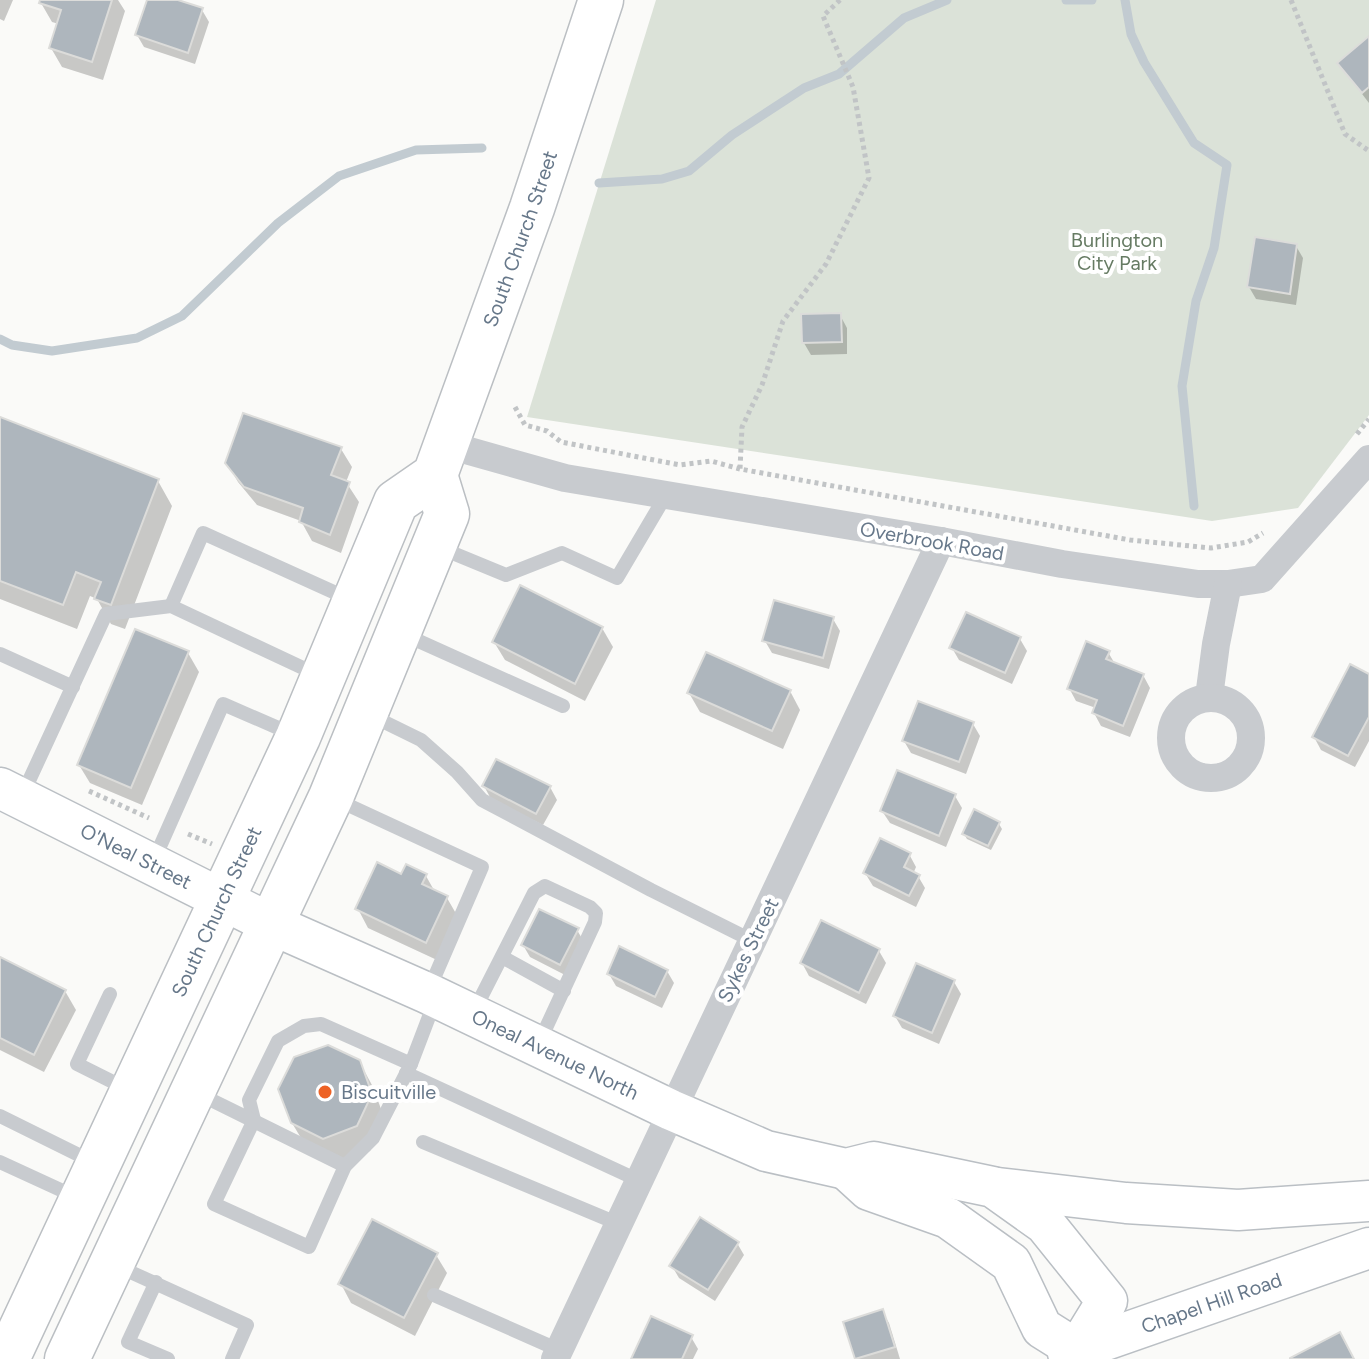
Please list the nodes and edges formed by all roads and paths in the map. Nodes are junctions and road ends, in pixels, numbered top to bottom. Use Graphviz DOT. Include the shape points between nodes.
graph roads {
  1 [pos="601,0"];
  2 [pos="840,0"];
  3 [pos="1291,0"];
  4 [pos="1369,151"];
  5 [pos="515,407"];
  6 [pos="1369,419"];
  7 [pos="1360,450"];
  8 [pos="441,460"];
  9 [pos="740,469"];
  10 [pos="666,495"];
  11 [pos="1271,527"];
  12 [pos="941,541"];
  13 [pos="434,545"];
  14 [pos="1228,584"];
  15 [pos="355,602"];
  16 [pos="171,606"];
  17 [pos="399,632"];
  18 [pos="0,654"];
  19 [pos="324,678"];
  20 [pos="73,687"];
  21 [pos="1209,697"];
  22 [pos="563,706"];
  23 [pos="366,713"];
  24 [pos="298,737"];
  25 [pos="88,791"];
  26 [pos="10,793"];
  27 [pos="331,797"];
  28 [pos="169,826"];
  29 [pos="242,857"];
  30 [pos="152,865"];
  31 [pos="222,900"];
  32 [pos="271,924"];
  33 [pos="753,941"];
  34 [pos="502,957"];
  35 [pos="564,991"];
  36 [pos="110,994"];
  37 [pos="432,995"];
  38 [pos="473,1015"];
  39 [pos="538,1045"];
  40 [pos="409,1068"];
  41 [pos="133,1092"];
  42 [pos="193,1092"];
  43 [pos="671,1110"];
  44 [pos="0,1116"];
  45 [pos="254,1120"];
  46 [pos="423,1142"];
  47 [pos="4,1164"];
  48 [pos="345,1166"];
  49 [pos="846,1169"];
  50 [pos="0,1181"];
  51 [pos="640,1181"];
  52 [pos="90,1182"];
  53 [pos="993,1187"];
  54 [pos="1369,1201"];
  55 [pos="619,1224"];
  56 [pos="1369,1248"];
  57 [pos="111,1263"];
  58 [pos="156,1282"];
  59 [pos="434,1295"];
  60 [pos="150,1355"];
  61 [pos="557,1355"];
  62 [pos="1069,1356"];
  63 [pos="7,1359"];
  64 [pos="67,1359"];
  65 [pos="168,1359"];
  66 [pos="232,1359"];
  1 -- 8 [label="main road, South Church Street"];
  2 -- 9 [label="path" via="823,16 853,87 869,178 826,264 783,321 742,427"];
  3 -- 4 [label="path" via="1345,134"];
  5 -- 9 [label="path" via="525,425 561,442 680,465 711,461"];
  6 -- 7 [label="path"];
  7 -- 14 [label="street, Overbrook Road" via="1262,579"];
  8 -- 10 [label="street, Overbrook Road"];
  8 -- 13 [label="main road" via="447,514"];
  8 -- 15 [label="main road, South Church Street" via="396,502"];
  9 -- 11 [label="path" via="1130,540 1211,548 1248,542"];
  10 -- 12 [label="street, Overbrook Road"];
  10 -- 13 [label="lane" via="617,578 562,553 506,575"];
  12 -- 14 [label="street, Overbrook Road" via="1062,564"];
  12 -- 33 [label="street, Sykes Street"];
  13 -- 17 [label="main road"];
  14 -- 21 [label="street"];
  15 -- 16 [label="lane" via="203,533"];
  15 -- 19 [label="main road, South Church Street"];
  16 -- 19 [label="lane"];
  16 -- 20 [label="lane" via="106,614"];
  17 -- 22 [label="lane"];
  17 -- 23 [label="main road"];
  18 -- 20 [label="lane"];
  19 -- 24 [label="main road, South Church Street"];
  20 -- 26 [label="lane"];
  23 -- 27 [label="main road"];
  23 -- 33 [label="lane" via="421,740 482,800"];
  24 -- 28 [label="lane" via="223,704"];
  24 -- 29 [label="main road, South Church Street"];
  25 -- 28 [label="path"];
  26 -- 30 [label="main road, O'Neal Street"];
  27 -- 32 [label="main road"];
  27 -- 37 [label="lane" via="482,867"];
  28 -- 29 [label="path"];
  28 -- 30 [label="lane"];
  29 -- 31 [label="main road, South Church Street"];
  30 -- 31 [label="main road, O'Neal Street"];
  31 -- 32 [label="main road, O'Neal Street"];
  31 -- 41 [label="main road, South Church Street"];
  32 -- 37 [label="main road, Oneal Avenue North"];
  32 -- 42 [label="main road"];
  33 -- 43 [label="street, Sykes Street"];
  34 -- 35 [label="lane"];
  34 -- 35 [label="lane" via="539,889 545,886 590,907 595,922"];
  34 -- 38 [label="lane"];
  35 -- 39 [label="lane"];
  36 -- 41 [label="lane" via="77,1064"];
  37 -- 38 [label="main road, Oneal Avenue North"];
  37 -- 40 [label="lane"];
  38 -- 39 [label="main road, Oneal Avenue North"];
  39 -- 43 [label="main road, Oneal Avenue North"];
  40 -- 45 [label="lane" via="321,1024 304,1026 278,1041 249,1100"];
  40 -- 48 [label="lane" via="373,1138"];
  40 -- 51 [label="lane"];
  41 -- 52 [label="main road, South Church Street"];
  42 -- 45 [label="lane"];
  42 -- 57 [label="main road"];
  43 -- 49 [label="main road, Oneal Avenue North" via="766,1151"];
  43 -- 51 [label="street, Sykes Street"];
  44 -- 52 [label="lane"];
  45 -- 48 [label="lane"];
  45 -- 48 [label="lane" via="214,1204 309,1247"];
  46 -- 55 [label="lane"];
  47 -- 50 [label="lane"];
  47 -- 52 [label="lane"];
  49 -- 53 [label="main road, Oneal Avenue North" via="874,1162"];
  49 -- 62 [label="main road, Oneal Avenue North" via="869,1190 948,1218 1011,1263 1042,1328"];
  51 -- 55 [label="street, Sykes Street"];
  52 -- 63 [label="main road, South Church Street"];
  53 -- 54 [label="main road" via="1238,1210"];
  53 -- 62 [label="main road, Oneal Avenue North" via="1045,1224 1107,1301"];
  55 -- 61 [label="street, Sykes Street"];
  56 -- 62 [label="main road, Chapel Hill Road"];
  57 -- 58 [label="lane"];
  57 -- 64 [label="main road"];
  58 -- 60 [label="lane" via="128,1342"];
  58 -- 66 [label="lane" via="247,1325"];
  59 -- 61 [label="lane"];
  60 -- 65 [label="lane"];
}
